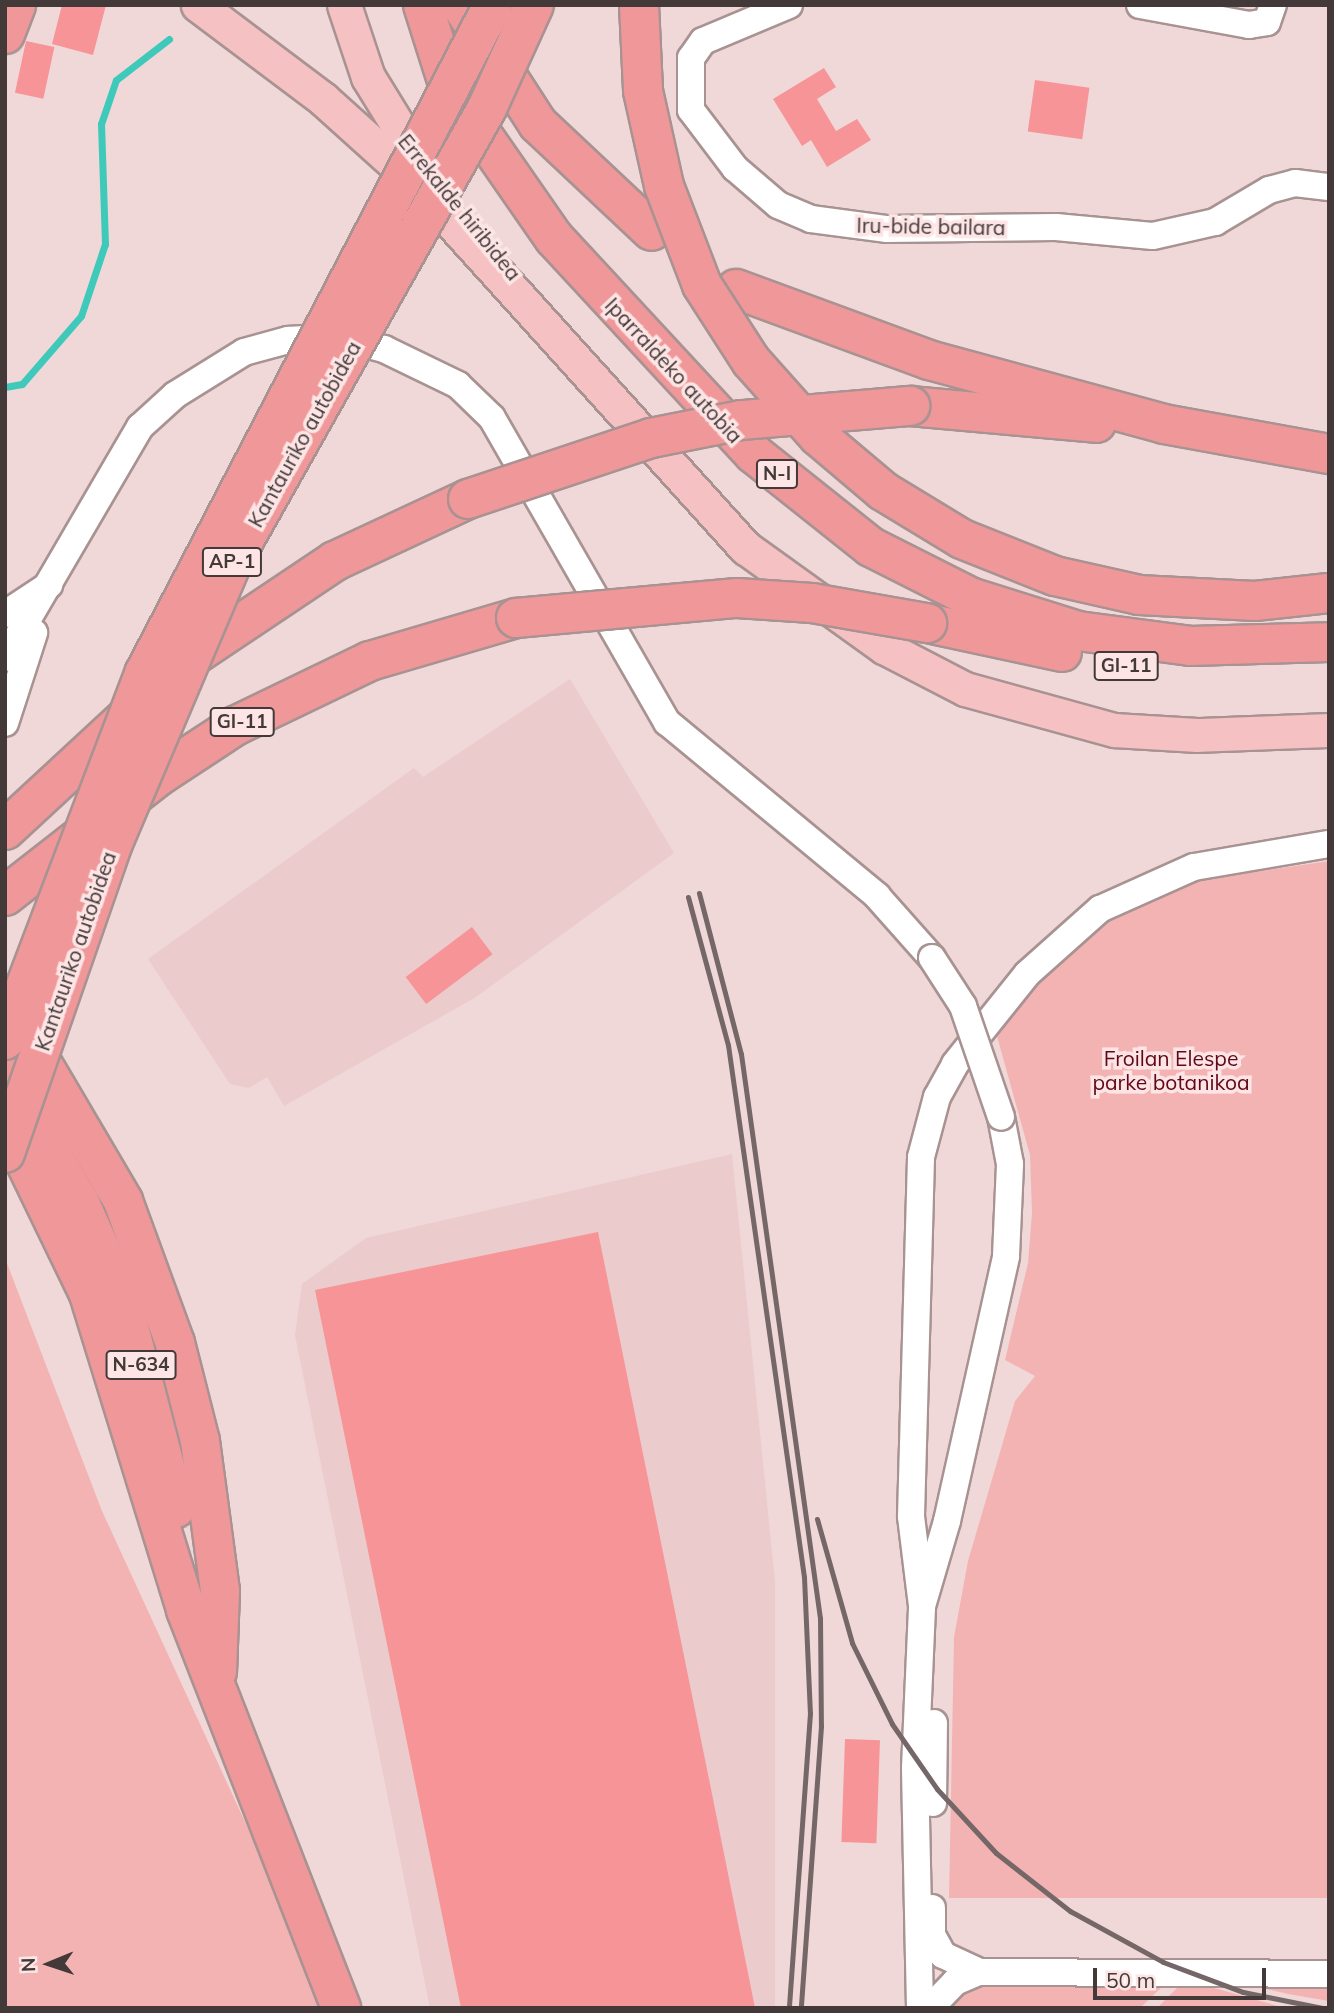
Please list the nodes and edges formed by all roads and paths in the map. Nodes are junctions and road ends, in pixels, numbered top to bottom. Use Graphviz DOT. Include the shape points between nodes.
graph roads {
  1 [pos="198,5"];
  2 [pos="344,5"];
  3 [pos="422,5"];
  4 [pos="461,5"];
  5 [pos="493,5"];
  6 [pos="534,5"];
  7 [pos="639,5"];
  8 [pos="789,5"];
  9 [pos="1140,5"];
  10 [pos="1273,5"];
  11 [pos="1329,187"];
  12 [pos="652,231"];
  13 [pos="736,289"];
  14 [pos="579,359"];
  15 [pos="1164,424"];
  16 [pos="1329,454"];
  17 [pos="50,584"];
  18 [pos="1329,593"];
  19 [pos="5,614"];
  20 [pos="1329,642"];
  21 [pos="5,658"];
  22 [pos="1329,664"];
  23 [pos="5,723"];
  24 [pos="1329,730"];
  25 [pos="5,830"];
  26 [pos="1329,844"];
  27 [pos="5,896"];
  28 [pos="5,1003"];
  29 [pos="5,1040"];
  30 [pos="5,1073"];
  31 [pos="9,1138"];
  32 [pos="947,1521"];
  33 [pos="922,1606"];
  34 [pos="216,1681"];
  35 [pos="979,1972"];
  36 [pos="1329,1974"];
  37 [pos="341,2008"];
  38 [pos="920,2008"];
  39 [pos="930,2008"];
  1 -- 14 [label="main road" via="323,99 414,181"];
  2 -- 14 [label="main road, Errekalde hiribidea" via="368,77 417,161"];
  3 -- 20 [label="highway, Iparraldeko autobia / N-I" via="449,88 554,239 754,454 871,547 970,597 1078,631 1190,646"];
  4 -- 12 [label="highway" via="538,124"];
  5 -- 29 [label="highway, Kantauriko autobidea / AP-1, bridge" via="145,672"];
  6 -- 31 [label="highway, Kantauriko autobidea / AP-1, bridge" via="486,108 234,558 113,843"];
  7 -- 18 [label="highway, N-I, bridge" via="643,91 664,186 702,285 751,360 818,436 873,484 962,539 1055,576 1139,596 1255,601"];
  8 -- 11 [label="street, Iru-bide bailara" via="703,41 691,58 691,110 735,168 778,205 811,219 887,229 1055,227 1153,236 1214,222 1269,190 1295,183"];
  9 -- 10 [label="street" via="1248,25 1266,22"];
  13 -- 15 [label="highway" via="929,360"];
  14 -- 24 [label="main road" via="746,548 884,648 965,689 1114,730 1197,735"];
  15 -- 16 [label="highway"];
  15 -- 25 [label="highway, bridge" via="910,406 742,420 651,438 468,499 335,561 193,656"];
  17 -- 19 [label="street"];
  17 -- 21 [label="street"];
  17 -- 23 [label="street"];
  17 -- 32 [label="street, bridge" via="139,427 175,395 244,352 337,337 427,368 458,385 492,418 648,696 694,744 877,896 932,958 963,1006 1001,1117 1010,1164 1006,1256"];
  22 -- 27 [label="highway, GI-11, bridge" via="1282,672 1179,672 812,603 737,598 516,618 370,661 235,726 160,775"];
  26 -- 33 [label="street" via="1194,867 1100,909 1027,974 955,1064 937,1097 921,1157 911,1516"];
  28 -- 34 [label="highway" via="99,1152 175,1343 200,1441 220,1591"];
  30 -- 34 [label="highway, N-634" via="80,1203 121,1296 159,1429"];
  31 -- 34 [label="highway" via="89,1294 160,1533"];
  32 -- 33 [label="street"];
  32 -- 35 [label="street" via="934,1651 932,1926 943,1955"];
  33 -- 38 [label="street" via="915,1768"];
  34 -- 37 [label="highway, N-634"];
  35 -- 36 [label="street"];
  35 -- 39 [label="street" via="955,1982"];
}
